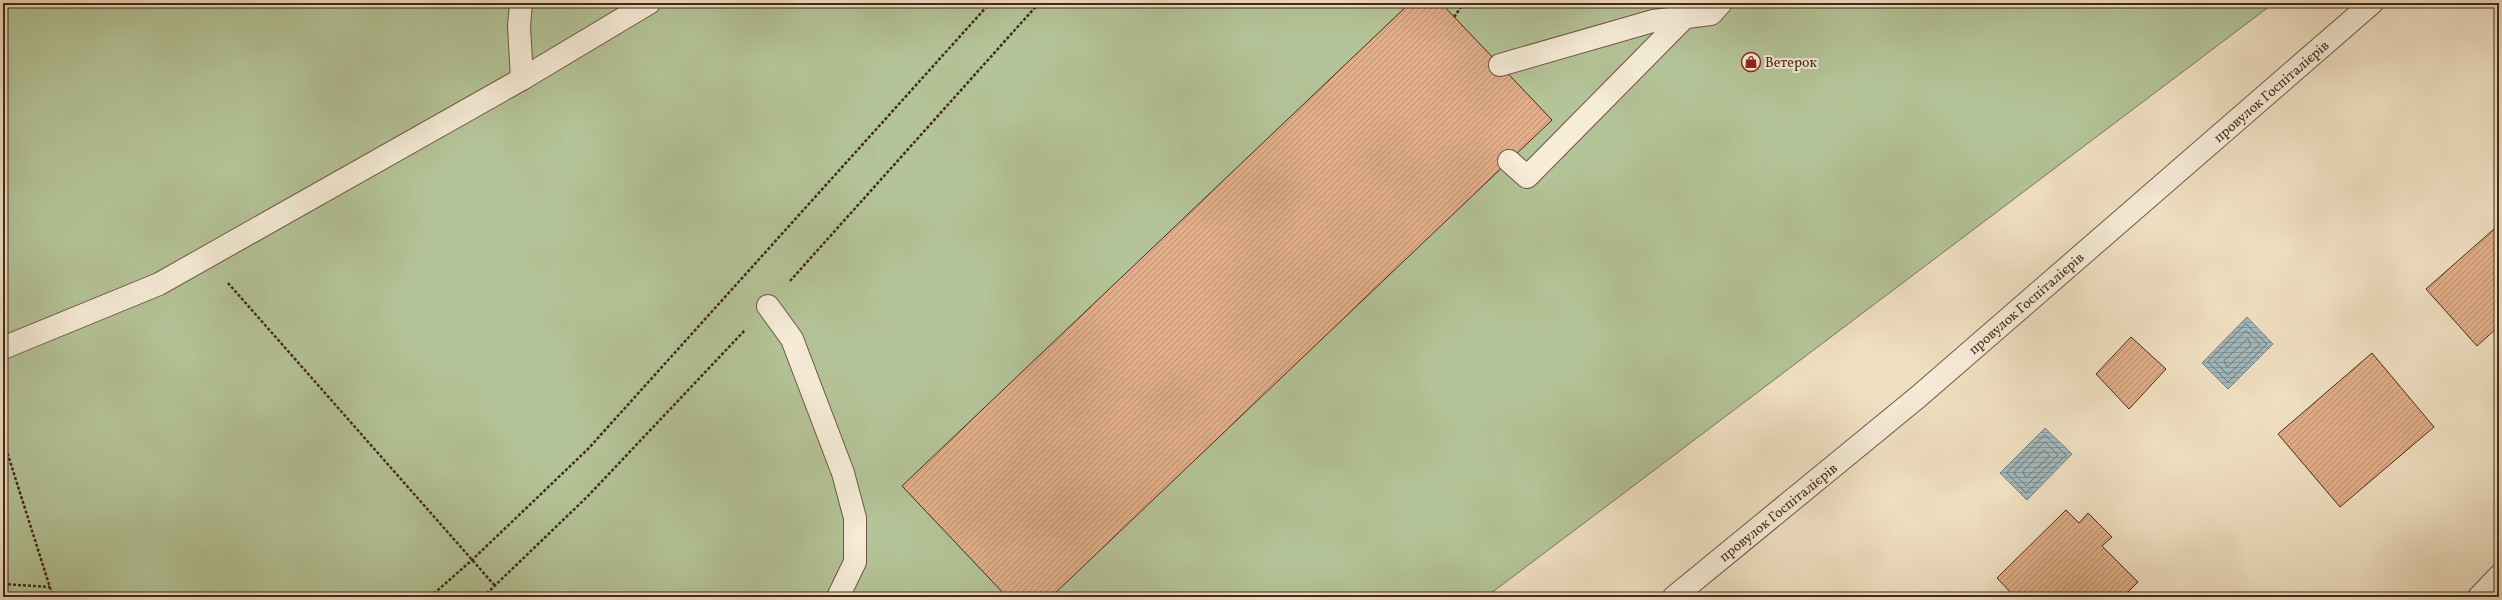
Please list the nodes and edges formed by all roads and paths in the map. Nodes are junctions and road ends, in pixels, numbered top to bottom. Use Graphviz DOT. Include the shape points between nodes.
graph roads {
  1 [pos="521,3"];
  2 [pos="649,3"];
  3 [pos="990,3"];
  4 [pos="1464,3"];
  5 [pos="1721,3"];
  6 [pos="2372,3"];
  7 [pos="1686,11"];
  8 [pos="1454,17"];
  9 [pos="1500,65"];
  10 [pos="522,79"];
  11 [pos="1509,161"];
  12 [pos="206,257"];
  13 [pos="768,306"];
  14 [pos="3,348"];
  15 [pos="3,439"];
  16 [pos="472,560"];
  17 [pos="3,584"];
  18 [pos="50,587"];
  19 [pos="496,587"];
  20 [pos="53,597"];
  21 [pos="430,597"];
  22 [pos="838,597"];
  23 [pos="1674,597"];
  1 -- 10 [label="street" via="519,26"];
  2 -- 10 [label="street"];
  3 -- 16 [label="path" via="588,449"];
  4 -- 8 [label="path"];
  5 -- 7 [label="street" via="1711,14"];
  6 -- 23 [label="street, провулок Госпіталієрів" via="1918,397"];
  7 -- 9 [label="street"];
  7 -- 11 [label="street" via="1527,177"];
  10 -- 12 [label="street"];
  12 -- 14 [label="street" via="159,284"];
  12 -- 16 [label="path"];
  13 -- 22 [label="street" via="792,339 843,473 855,518 855,562"];
  15 -- 18 [label="path"];
  16 -- 19 [label="path"];
  16 -- 21 [label="path"];
  17 -- 18 [label="path"];
  18 -- 20 [label="path"];
}
